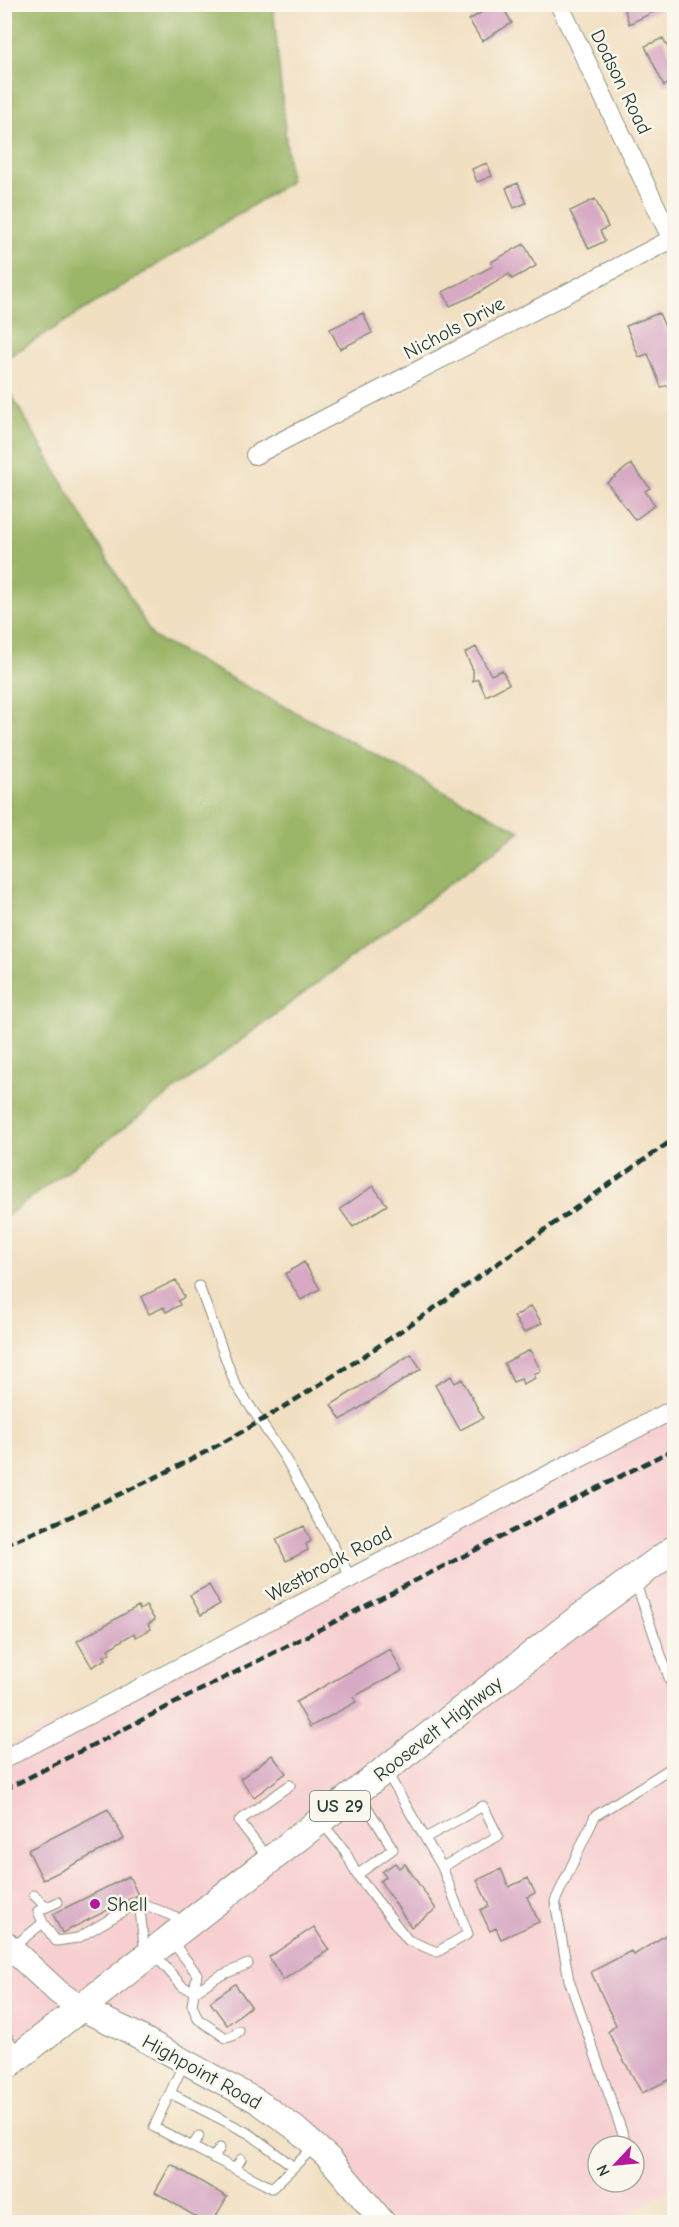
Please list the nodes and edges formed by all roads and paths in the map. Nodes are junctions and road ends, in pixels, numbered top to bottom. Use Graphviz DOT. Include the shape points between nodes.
graph roads {
  1 [pos="559,4"];
  2 [pos="673,242"];
  3 [pos="255,455"];
  4 [pos="199,1286"];
  5 [pos="675,1409"];
  6 [pos="675,1549"];
  7 [pos="634,1576"];
  8 [pos="351,1578"];
  9 [pos="675,1692"];
  10 [pos="4,1759"];
  11 [pos="675,1766"];
  12 [pos="385,1770"];
  13 [pos="290,1785"];
  14 [pos="357,1792"];
  15 [pos="320,1821"];
  16 [pos="427,1838"];
  17 [pos="270,1860"];
  18 [pos="442,1867"];
  19 [pos="357,1875"];
  20 [pos="34,1895"];
  21 [pos="58,1902"];
  22 [pos="139,1902"];
  23 [pos="46,1907"];
  24 [pos="43,1923"];
  25 [pos="165,1944"];
  26 [pos="7,1948"];
  27 [pos="248,1964"];
  28 [pos="196,1991"];
  29 [pos="82,2009"];
  30 [pos="4,2031"];
  31 [pos="239,2031"];
  32 [pos="184,2062"];
  33 [pos="12,2063"];
  34 [pos="170,2093"];
  35 [pos="623,2134"];
  36 [pos="199,2136"];
  37 [pos="315,2146"];
  38 [pos="192,2147"];
  39 [pos="220,2148"];
  40 [pos="213,2158"];
  41 [pos="241,2159"];
  42 [pos="294,2167"];
  43 [pos="235,2169"];
  44 [pos="383,2223"];
  1 -- 2 [label="street, Dodson Road"];
  2 -- 3 [label="street, Nichols Drive"];
  4 -- 8 [label="lane" via="235,1384 285,1458"];
  5 -- 8 [label="street, Westbrook Road"];
  6 -- 7 [label="main road, Roosevelt Highway / US 29"];
  7 -- 9 [label="lane"];
  7 -- 12 [label="main road, Roosevelt Highway / US 29"];
  8 -- 10 [label="street, Westbrook Road"];
  11 -- 35 [label="lane" via="596,1816 555,1901 569,1980"];
  12 -- 14 [label="main road, Roosevelt Highway / US 29"];
  12 -- 16 [label="lane"];
  13 -- 17 [label="lane" via="239,1821"];
  14 -- 15 [label="main road, Roosevelt Highway / US 29"];
  14 -- 19 [label="lane" via="393,1849"];
  15 -- 17 [label="main road, Roosevelt Highway / US 29"];
  15 -- 19 [label="lane" via="345,1851"];
  16 -- 18 [label="lane"];
  16 -- 18 [label="lane" via="483,1806 498,1836"];
  17 -- 25 [label="main road, Roosevelt Highway / US 29"];
  18 -- 19 [label="lane" via="468,1934 437,1952 408,1940"];
  20 -- 23 [label="lane"];
  21 -- 23 [label="lane"];
  22 -- 24 [label="lane" via="78,1938 56,1941"];
  22 -- 25 [label="lane"];
  22 -- 25 [label="lane"];
  23 -- 24 [label="lane" via="38,1911"];
  24 -- 26 [label="lane"];
  25 -- 28 [label="lane" via="183,1987"];
  25 -- 28 [label="lane" via="197,1974"];
  25 -- 29 [label="main road, Roosevelt Highway / US 29"];
  26 -- 29 [label="street, Highpoint Road"];
  27 -- 28 [label="lane"];
  28 -- 31 [label="lane" via="192,2005 198,2019 226,2038"];
  29 -- 32 [label="street, Highpoint Road"];
  29 -- 33 [label="main road, Roosevelt Highway / US 29"];
  30 -- 33 [label="lane"];
  32 -- 34 [label="lane"];
  32 -- 37 [label="street, Highpoint Road" via="256,2101"];
  34 -- 38 [label="lane" via="154,2127"];
  34 -- 42 [label="lane"];
  36 -- 38 [label="lane"];
  37 -- 42 [label="lane"];
  37 -- 44 [label="street, Highpoint Road"];
  38 -- 40 [label="lane"];
  39 -- 40 [label="lane"];
  40 -- 43 [label="lane"];
  41 -- 43 [label="lane"];
  42 -- 43 [label="lane" via="272,2188"];
}
